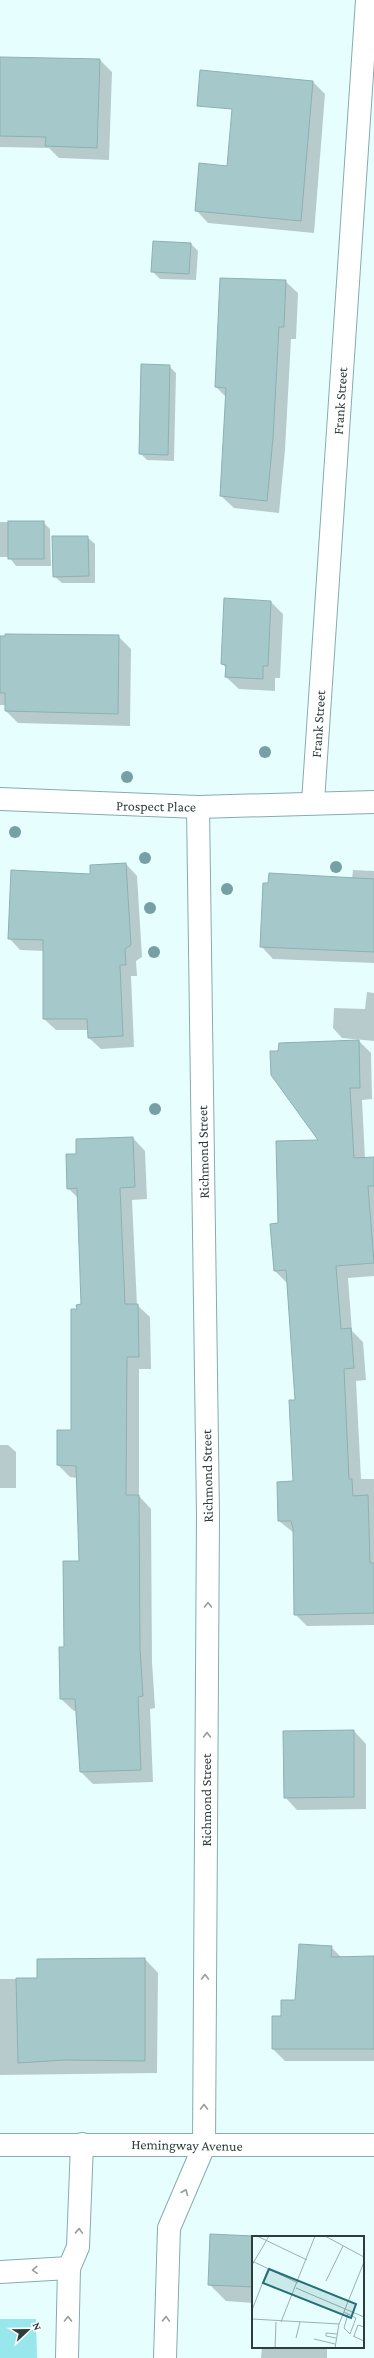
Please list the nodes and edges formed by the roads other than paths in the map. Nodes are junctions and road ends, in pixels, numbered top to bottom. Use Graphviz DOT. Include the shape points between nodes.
graph roads {
  1 [pos="366,0"];
  2 [pos="0,799"];
  3 [pos="313,802"];
  4 [pos="374,802"];
  5 [pos="198,807"];
  6 [pos="82,2144"];
  7 [pos="0,2145"];
  8 [pos="204,2146"];
  9 [pos="374,2146"];
  10 [pos="69,2268"];
  11 [pos="0,2272"];
  12 [pos="67,2358"];
  13 [pos="165,2358"];
  1 -- 3 [label="street, Frank Street"];
  2 -- 5 [label="street, Prospect Place"];
  3 -- 4 [label="street, Prospect Place"];
  3 -- 5 [label="street, Prospect Place"];
  8 -- 5 [label="street, Richmond Street, one-way" via="208,1516"];
  6 -- 7 [label="street, Hemingway Avenue"];
  6 -- 8 [label="street, Hemingway Avenue"];
  10 -- 6 [label="street, one-way" via="78,2247"];
  8 -- 9 [label="street, Hemingway Avenue"];
  13 -- 8 [label="street, one-way" via="169,2228"];
  10 -- 11 [label="street, one-way"];
  12 -- 10 [label="street, one-way"];
}
